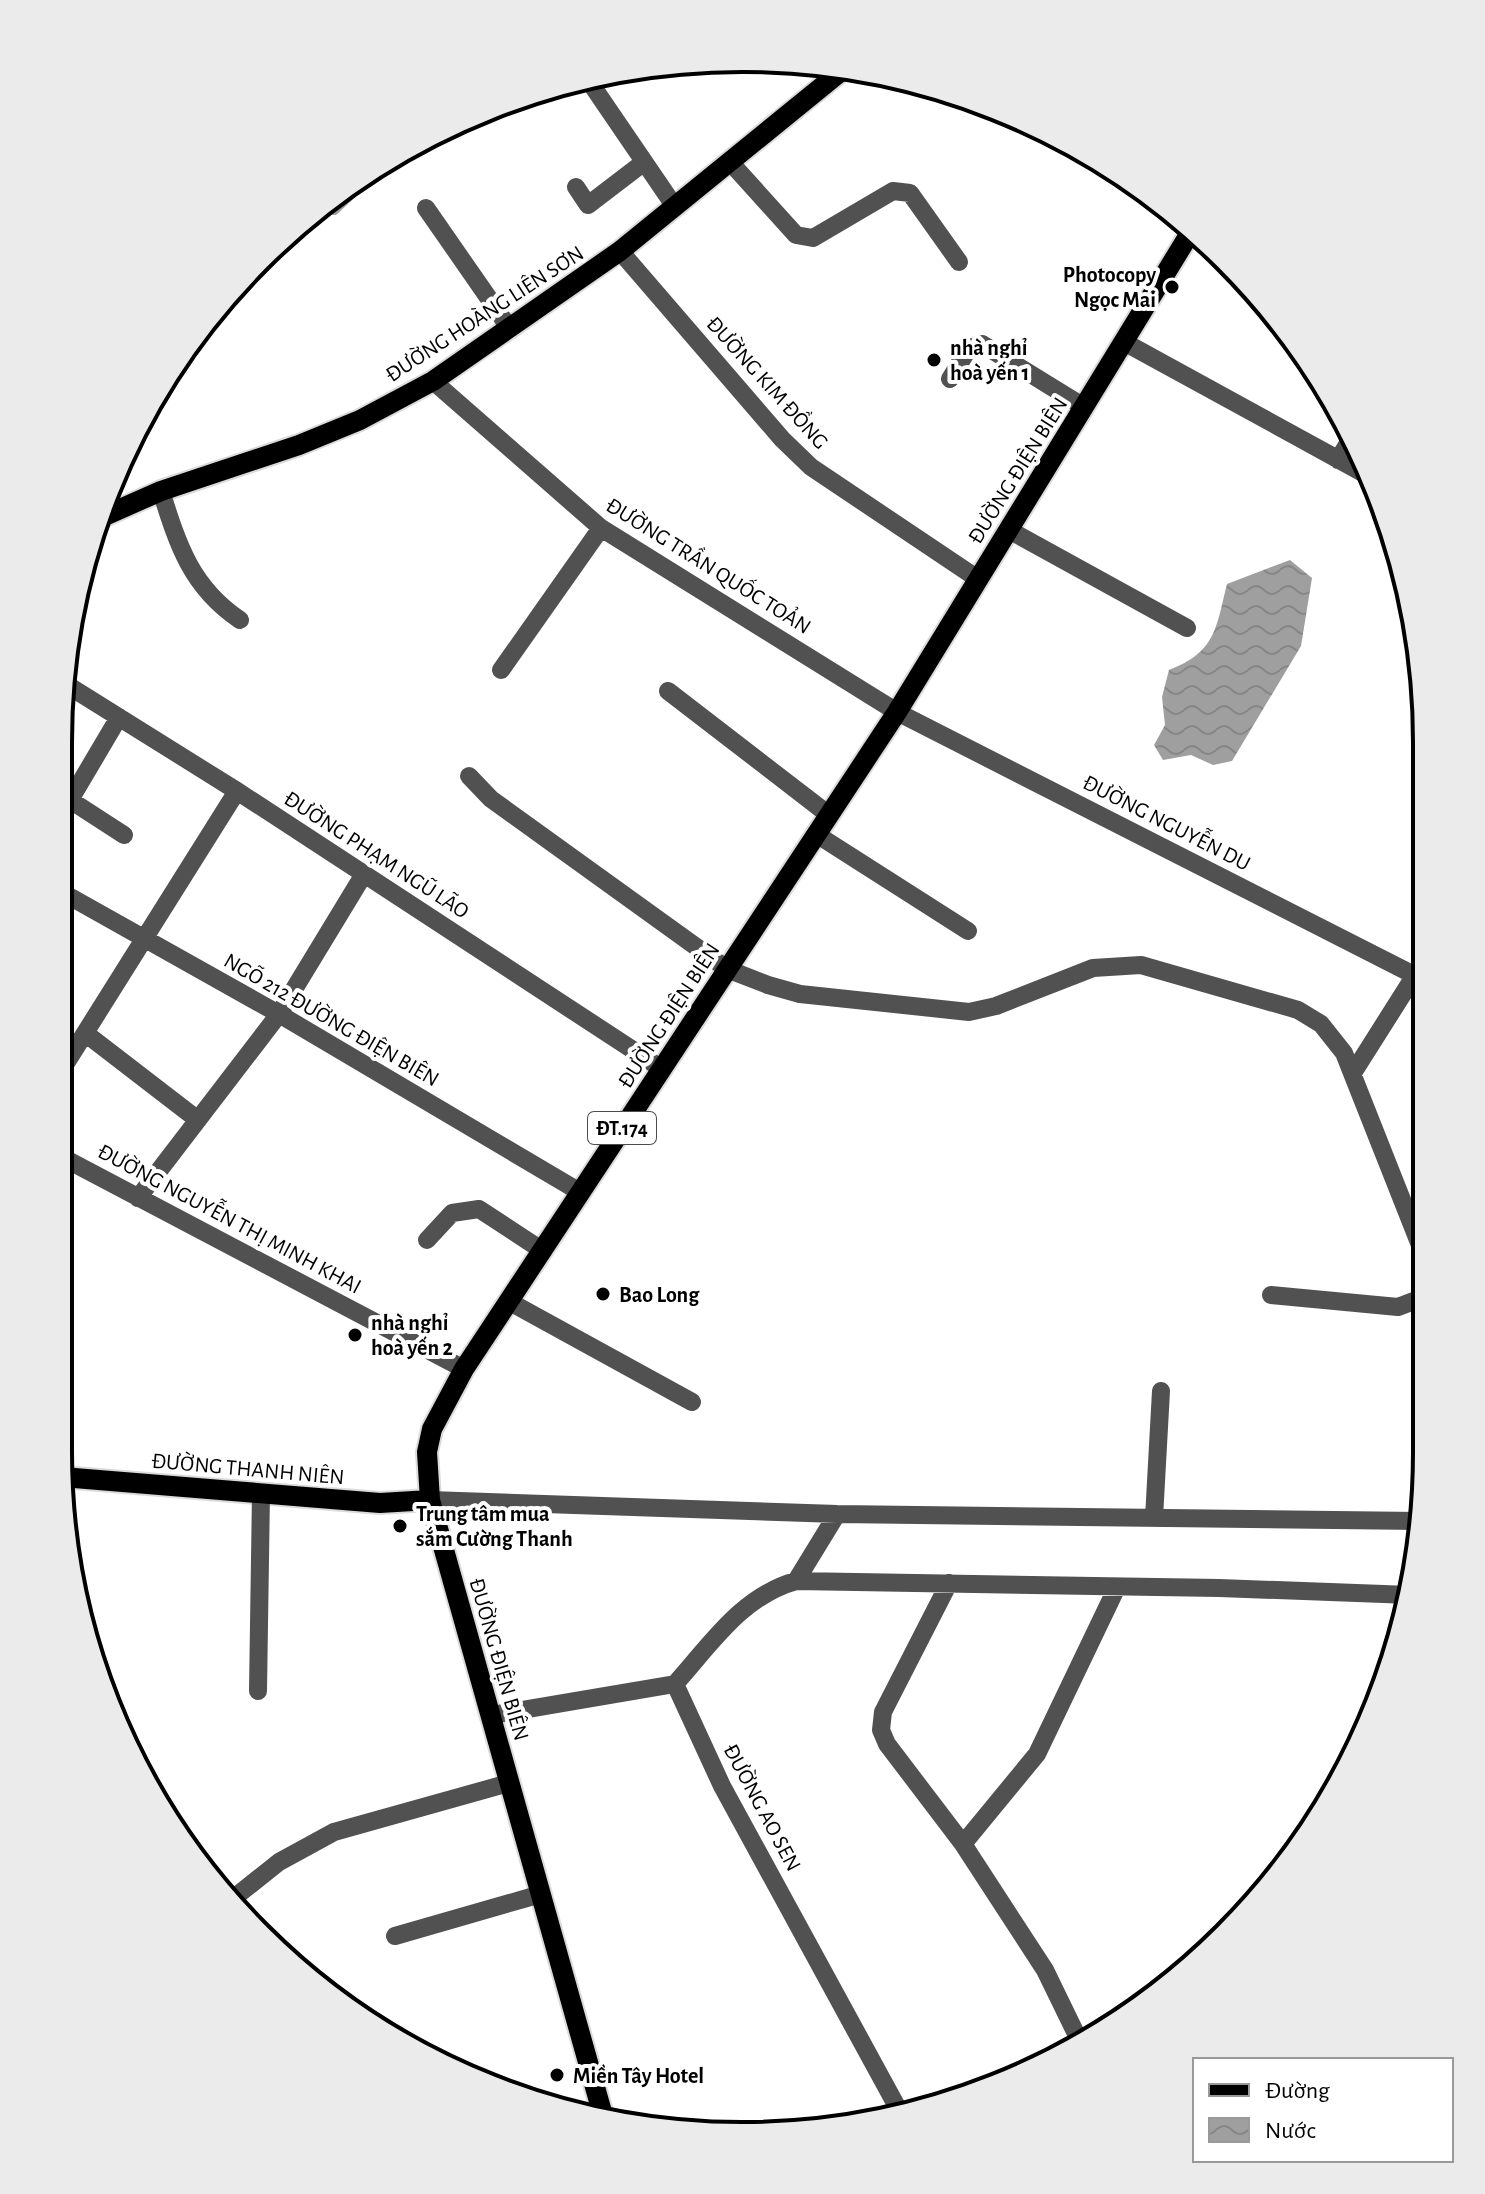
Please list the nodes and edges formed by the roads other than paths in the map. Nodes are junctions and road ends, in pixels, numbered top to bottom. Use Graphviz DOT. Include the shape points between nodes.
graph roads {
  1 [pos="833,78"];
  2 [pos="594,89"];
  3 [pos="643,163"];
  4 [pos="731,163"];
  5 [pos="576,187"];
  6 [pos="675,207"];
  7 [pos="426,208"];
  8 [pos="1186,239"];
  9 [pos="620,251"];
  10 [pos="959,262"];
  11 [pos="508,326"];
  12 [pos="1124,342"];
  13 [pos="950,379"];
  14 [pos="433,381"];
  15 [pos="1084,407"];
  16 [pos="1345,448"];
  17 [pos="1338,460"];
  18 [pos="1354,469"];
  19 [pos="161,491"];
  20 [pos="114,512"];
  21 [pos="601,528"];
  22 [pos="1009,530"];
  23 [pos="978,579"];
  24 [pos="240,620"];
  25 [pos="1187,628"];
  26 [pos="501,670"];
  27 [pos="74,689"];
  28 [pos="668,691"];
  29 [pos="897,712"];
  30 [pos="119,717"];
  31 [pos="469,776"];
  32 [pos="72,785"];
  33 [pos="237,791"];
  34 [pos="72,801"];
  35 [pos="829,815"];
  36 [pos="816,834"];
  37 [pos="124,835"];
  38 [pos="364,874"];
  39 [pos="72,898"];
  40 [pos="968,931"];
  41 [pos="145,938"];
  42 [pos="727,969"];
  43 [pos="1413,974"];
  44 [pos="1413,981"];
  45 [pos="279,1014"];
  46 [pos="85,1033"];
  47 [pos="72,1054"];
  48 [pos="662,1069"];
  49 [pos="1353,1073"];
  50 [pos="198,1120"];
  51 [pos="72,1163"];
  52 [pos="580,1192"];
  53 [pos="138,1198"];
  54 [pos="1413,1227"];
  55 [pos="427,1240"];
  56 [pos="543,1251"];
  57 [pos="1271,1295"];
  58 [pos="508,1301"];
  59 [pos="1413,1301"];
  60 [pos="464,1369"];
  61 [pos="1161,1391"];
  62 [pos="692,1402"];
  63 [pos="73,1478"];
  64 [pos="261,1493"];
  65 [pos="430,1500"];
  66 [pos="837,1514"];
  67 [pos="1154,1518"];
  68 [pos="1409,1521"];
  69 [pos="796,1581"];
  70 [pos="949,1583"];
  71 [pos="1117,1587"];
  72 [pos="1397,1595"];
  73 [pos="675,1684"];
  74 [pos="258,1691"];
  75 [pos="492,1715"];
  76 [pos="509,1783"];
  77 [pos="963,1844"];
  78 [pos="238,1894"];
  79 [pos="541,1894"];
  80 [pos="395,1936"];
  81 [pos="1076,2033"];
  82 [pos="895,2104"];
  83 [pos="600,2106"];
  1 -- 4 [label="main road, ĐƯỜNG HOÀNG LIÊN SƠN"];
  2 -- 3 [label="street"];
  3 -- 5 [label="street" via="588,205"];
  3 -- 6 [label="street"];
  4 -- 6 [label="main road, ĐƯỜNG HOÀNG LIÊN SƠN"];
  4 -- 10 [label="street" via="796,235 813,238 893,191 910,193"];
  6 -- 9 [label="main road, ĐƯỜNG HOÀNG LIÊN SƠN"];
  7 -- 11 [label="street"];
  8 -- 12 [label="main road, ĐƯỜNG ĐIỆN BIÊN / ĐT.174"];
  9 -- 11 [label="main road, ĐƯỜNG HOÀNG LIÊN SƠN"];
  9 -- 23 [label="street, ĐƯỜNG KIM ĐỒNG" via="811,467"];
  11 -- 14 [label="main road, ĐƯỜNG HOÀNG LIÊN SƠN"];
  12 -- 15 [label="main road, ĐƯỜNG ĐIỆN BIÊN / ĐT.174"];
  12 -- 17 [label="street"];
  13 -- 15 [label="street" via="969,348 982,344"];
  14 -- 19 [label="main road, ĐƯỜNG HOÀNG LIÊN SƠN" via="299,445"];
  14 -- 21 [label="street, ĐƯỜNG TRẦN QUỐC TOẢN"];
  15 -- 22 [label="main road, ĐƯỜNG ĐIỆN BIÊN / ĐT.174"];
  16 -- 17 [label="street"];
  17 -- 18 [label="street"];
  19 -- 20 [label="main road, ĐƯỜNG HOÀNG LIÊN SƠN"];
  19 -- 24 [label="street" via="184,557 201,586"];
  21 -- 26 [label="street"];
  21 -- 29 [label="street, ĐƯỜNG TRẦN QUỐC TOẢN"];
  22 -- 23 [label="main road, ĐƯỜNG ĐIỆN BIÊN / ĐT.174"];
  22 -- 25 [label="street"];
  23 -- 29 [label="main road, ĐƯỜNG ĐIỆN BIÊN / ĐT.174"];
  27 -- 30 [label="street, ĐƯỜNG PHẠM NGŨ LÃO"];
  28 -- 35 [label="street"];
  29 -- 35 [label="main road, ĐƯỜNG ĐIỆN BIÊN / ĐT.174"];
  29 -- 43 [label="street, ĐƯỜNG NGUYỄN DU"];
  30 -- 32 [label="street"];
  30 -- 33 [label="street, ĐƯỜNG PHẠM NGŨ LÃO"];
  31 -- 42 [label="street" via="491,799"];
  33 -- 38 [label="street, ĐƯỜNG PHẠM NGŨ LÃO"];
  33 -- 41 [label="street"];
  34 -- 37 [label="street"];
  35 -- 36 [label="main road, ĐƯỜNG ĐIỆN BIÊN / ĐT.174"];
  36 -- 40 [label="street"];
  36 -- 42 [label="main road, ĐƯỜNG ĐIỆN BIÊN / ĐT.174"];
  38 -- 45 [label="street"];
  38 -- 48 [label="street, ĐƯỜNG PHẠM NGŨ LÃO"];
  39 -- 41 [label="street, NGÕ 212 ĐƯỜNG ĐIỆN BIÊN"];
  41 -- 45 [label="street, NGÕ 212 ĐƯỜNG ĐIỆN BIÊN"];
  41 -- 46 [label="street"];
  42 -- 48 [label="main road, ĐƯỜNG ĐIỆN BIÊN / ĐT.174"];
  42 -- 49 [label="street" via="800,994 958,1012 996,1006 1093,968 1141,965 1298,1010 1333,1037"];
  44 -- 49 [label="street"];
  45 -- 50 [label="street"];
  45 -- 52 [label="street, NGÕ 212 ĐƯỜNG ĐIỆN BIÊN"];
  46 -- 47 [label="street"];
  46 -- 50 [label="street"];
  48 -- 52 [label="main road, ĐƯỜNG ĐIỆN BIÊN / ĐT.174"];
  49 -- 54 [label="street"];
  50 -- 53 [label="street"];
  51 -- 53 [label="street, ĐƯỜNG NGUYỄN THỊ MINH KHAI"];
  52 -- 56 [label="main road, ĐƯỜNG ĐIỆN BIÊN / ĐT.174"];
  53 -- 60 [label="street, ĐƯỜNG NGUYỄN THỊ MINH KHAI"];
  55 -- 56 [label="street" via="452,1213 479,1209"];
  56 -- 58 [label="main road, ĐƯỜNG ĐIỆN BIÊN / ĐT.174"];
  57 -- 59 [label="street" via="1398,1307"];
  58 -- 60 [label="main road, ĐƯỜNG ĐIỆN BIÊN / ĐT.174"];
  58 -- 62 [label="street"];
  60 -- 65 [label="main road, ĐƯỜNG ĐIỆN BIÊN / ĐT.174" via="432,1429 427,1452"];
  61 -- 67 [label="street"];
  63 -- 64 [label="main road, ĐƯỜNG THANH NIÊN"];
  64 -- 65 [label="main road, ĐƯỜNG THANH NIÊN" via="380,1503"];
  64 -- 74 [label="street"];
  65 -- 66 [label="street"];
  65 -- 75 [label="main road, ĐƯỜNG ĐIỆN BIÊN / ĐT.174"];
  66 -- 67 [label="street"];
  66 -- 69 [label="street"];
  67 -- 68 [label="street"];
  69 -- 70 [label="street"];
  69 -- 73 [label="street" via="745,1606"];
  70 -- 71 [label="street"];
  70 -- 77 [label="street" via="883,1712 881,1730"];
  71 -- 72 [label="street"];
  71 -- 77 [label="street" via="1037,1754"];
  73 -- 75 [label="street"];
  73 -- 82 [label="street, ĐƯỜNG AO SEN" via="722,1786"];
  75 -- 76 [label="main road, ĐƯỜNG ĐIỆN BIÊN / ĐT.174"];
  76 -- 78 [label="street" via="334,1832 279,1862"];
  76 -- 79 [label="main road, ĐƯỜNG ĐIỆN BIÊN / ĐT.174"];
  77 -- 81 [label="street" via="1045,1970"];
  79 -- 80 [label="street"];
  79 -- 83 [label="main road, ĐƯỜNG ĐIỆN BIÊN / ĐT.174"];
}
